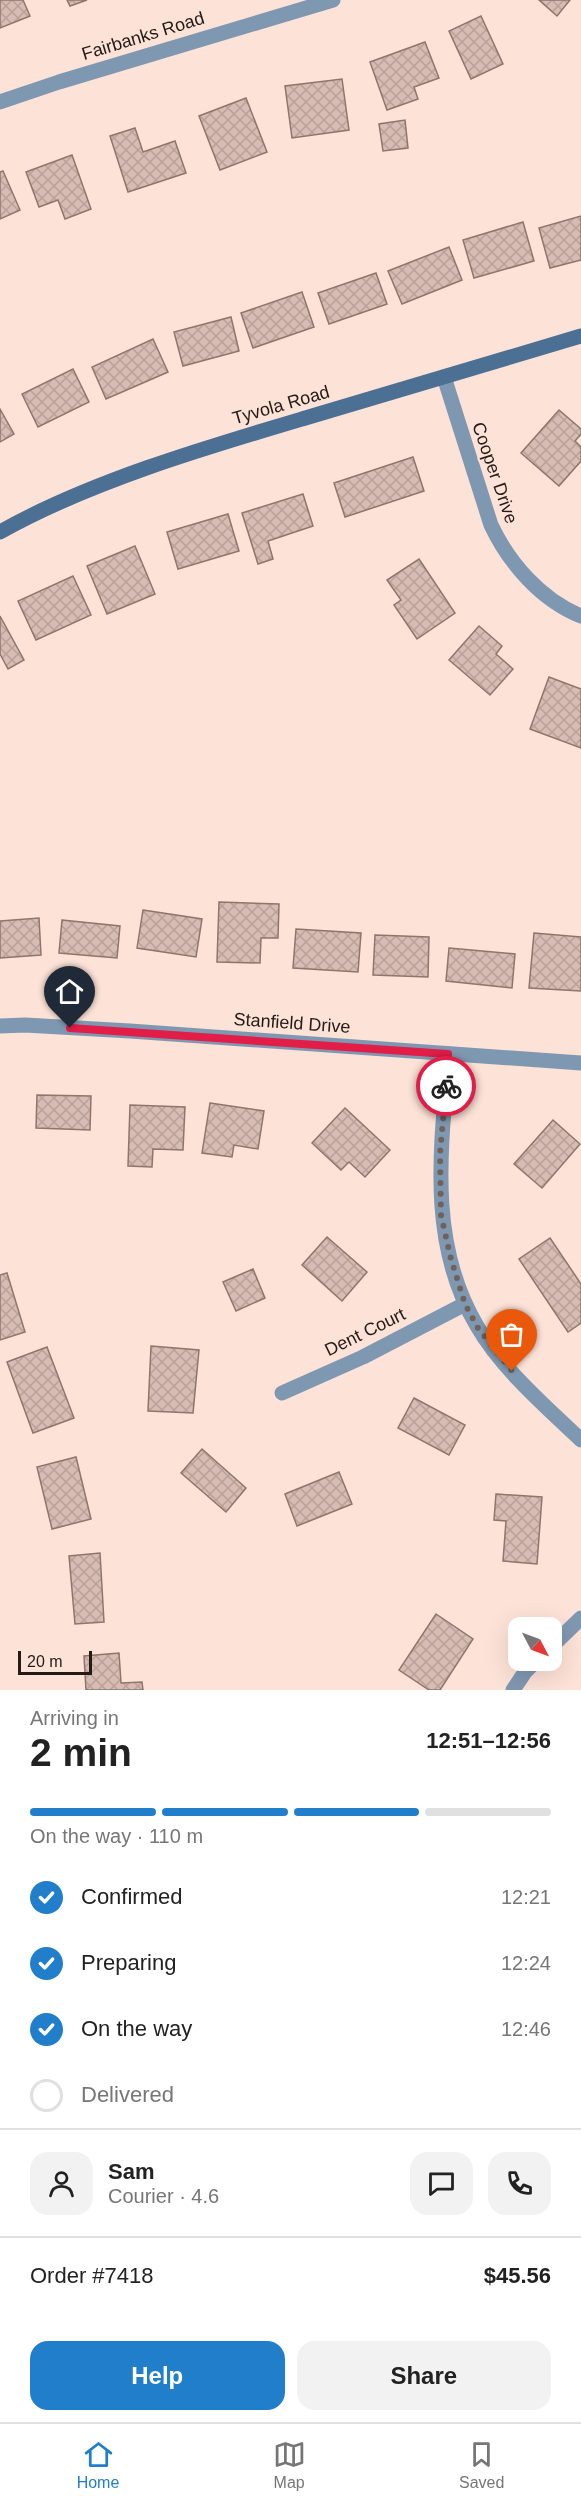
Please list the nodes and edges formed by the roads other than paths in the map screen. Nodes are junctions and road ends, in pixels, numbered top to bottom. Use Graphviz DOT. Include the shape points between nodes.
graph roads {
  1 [pos="333,0"];
  2 [pos="0,102"];
  3 [pos="581,336"];
  4 [pos="444,377"];
  5 [pos="0,532"];
  6 [pos="581,616"];
  7 [pos="0,1026"];
  8 [pos="448,1054"];
  9 [pos="581,1063"];
  10 [pos="465,1304"];
  11 [pos="282,1393"];
  12 [pos="581,1440"];
  13 [pos="581,1618"];
  14 [pos="562,1636"];
  15 [pos="526,1671"];
  16 [pos="513,1690"];
  1 -- 2 [label="street, Fairbanks Road"];
  3 -- 4 [label="main road, Tyvola Road"];
  4 -- 5 [label="main road, Tyvola Road" via="214,446 74,497"];
  4 -- 6 [label="street, Cooper Drive" via="498,541 532,583"];
  7 -- 8 [label="street, Stanfield Drive" via="25,1024"];
  8 -- 9 [label="street, Stanfield Drive"];
  8 -- 10 [label="street" via="440,1154 441,1215"];
  10 -- 11 [label="street, Dent Court" via="363,1357"];
  10 -- 12 [label="street" via="478,1328 524,1386"];
  13 -- 14 [label="street"];
  15 -- 16 [label="street"];
}
